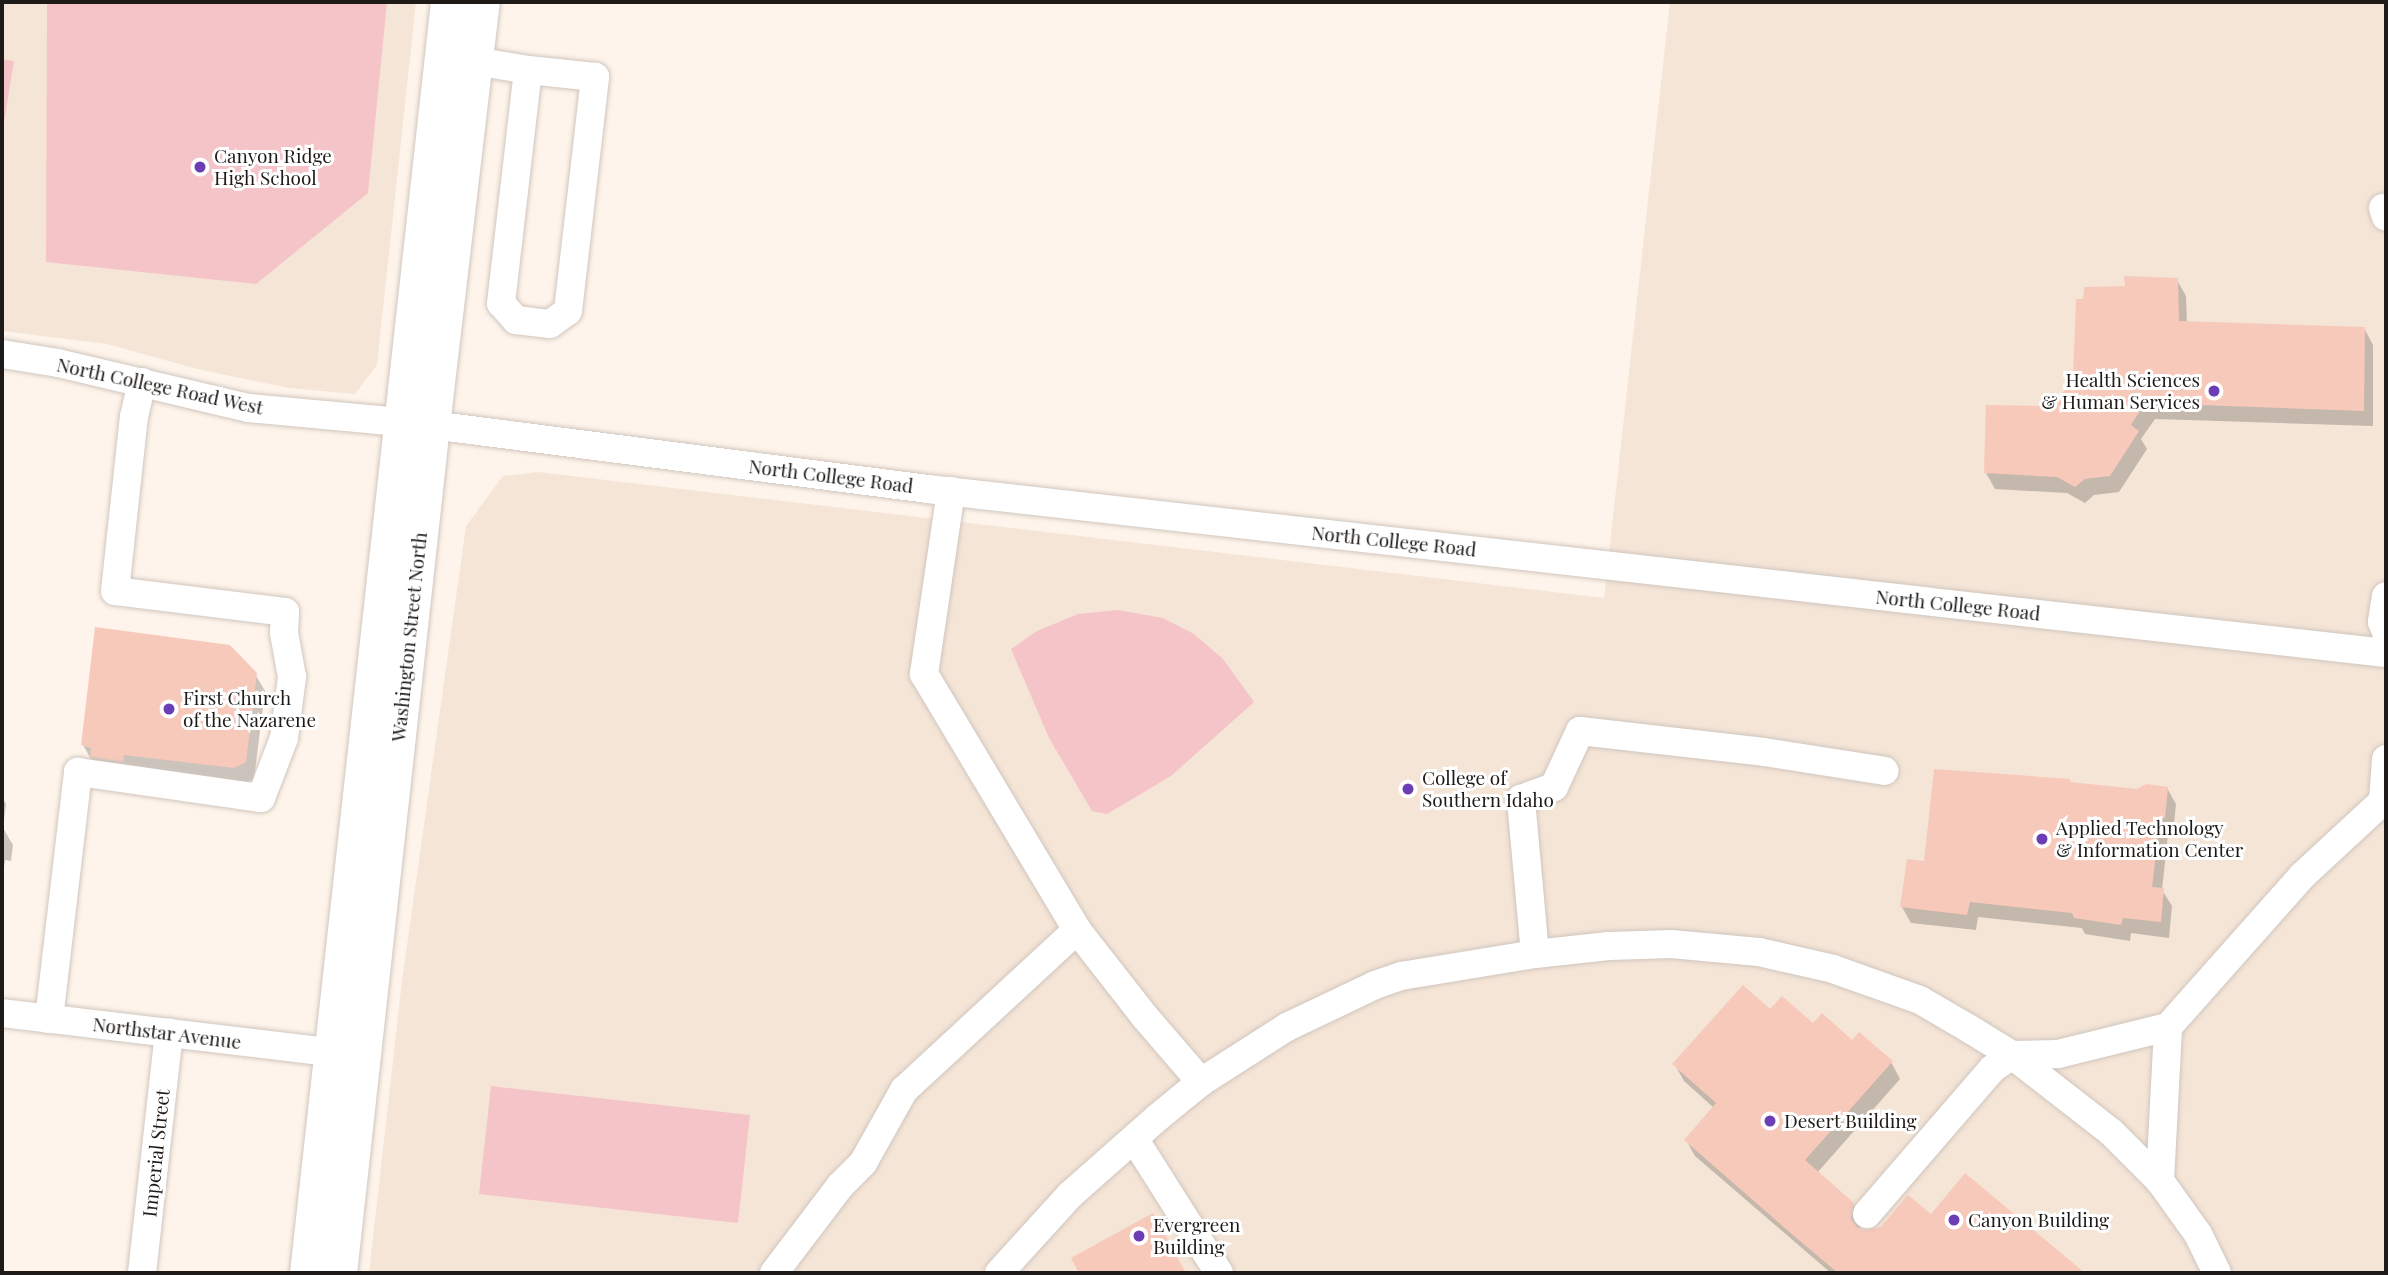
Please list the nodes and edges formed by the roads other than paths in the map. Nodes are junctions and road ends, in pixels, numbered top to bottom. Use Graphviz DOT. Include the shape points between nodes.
graph roads {
  1 [pos="448,2"];
  2 [pos="482,2"];
  3 [pos="475,61"];
  4 [pos="528,70"];
  5 [pos="2,354"];
  6 [pos="142,382"];
  7 [pos="418,424"];
  8 [pos="951,491"];
  9 [pos="2386,596"];
  10 [pos="2386,632"];
  11 [pos="2386,653"];
  12 [pos="2386,759"];
  13 [pos="1885,771"];
  14 [pos="2385,803"];
  15 [pos="1077,930"];
  16 [pos="1535,954"];
  17 [pos="2,1013"];
  18 [pos="49,1019"];
  19 [pos="2168,1027"];
  20 [pos="169,1033"];
  21 [pos="331,1052"];
  22 [pos="2012,1055"];
  23 [pos="1201,1082"];
  24 [pos="1135,1140"];
  25 [pos="2160,1181"];
  26 [pos="1867,1214"];
  27 [pos="142,1273"];
  28 [pos="307,1273"];
  29 [pos="340,1273"];
  30 [pos="774,1273"];
  31 [pos="999,1273"];
  32 [pos="1219,1273"];
  33 [pos="2217,1273"];
  1 -- 7 [label="main road, Washington Street North"];
  2 -- 3 [label="main road, Washington Street North"];
  3 -- 4 [label="street"];
  3 -- 7 [label="main road, Washington Street North"];
  4 -- 4 [label="street" via="501,303 516,320 550,324 568,311 595,77"];
  5 -- 6 [label="street, North College Road West"];
  6 -- 7 [label="street, North College Road West" via="249,408"];
  6 -- 18 [label="street" via="134,416 115,591 285,612 292,677 284,738 261,798 78,772"];
  7 -- 8 [label="street, North College Road"];
  7 -- 21 [label="main road, Washington Street North"];
  7 -- 29 [label="main road, Washington Street North"];
  8 -- 11 [label="street, North College Road"];
  8 -- 15 [label="street" via="924,674"];
  9 -- 10 [label="street" via="2382,622"];
  12 -- 14 [label="street"];
  13 -- 16 [label="street" via="1580,731 1554,788 1521,799"];
  14 -- 19 [label="street" via="2302,876"];
  15 -- 23 [label="street"];
  15 -- 30 [label="street" via="904,1090 863,1163 840,1185"];
  16 -- 22 [label="street" via="1671,944 1759,952 1833,969 1920,1000"];
  16 -- 23 [label="street" via="1425,971 1375,985 1287,1027"];
  17 -- 18 [label="street, Northstar Avenue"];
  18 -- 20 [label="street, Northstar Avenue"];
  19 -- 22 [label="street" via="2058,1054"];
  19 -- 25 [label="street"];
  20 -- 21 [label="street, Northstar Avenue"];
  20 -- 27 [label="street, Imperial Street"];
  21 -- 28 [label="main road, Washington Street North"];
  22 -- 25 [label="street" via="2111,1132"];
  22 -- 26 [label="street" via="1992,1069"];
  23 -- 24 [label="street"];
  24 -- 31 [label="street" via="1070,1195"];
  24 -- 32 [label="street"];
  25 -- 33 [label="street" via="2199,1234"];
}
